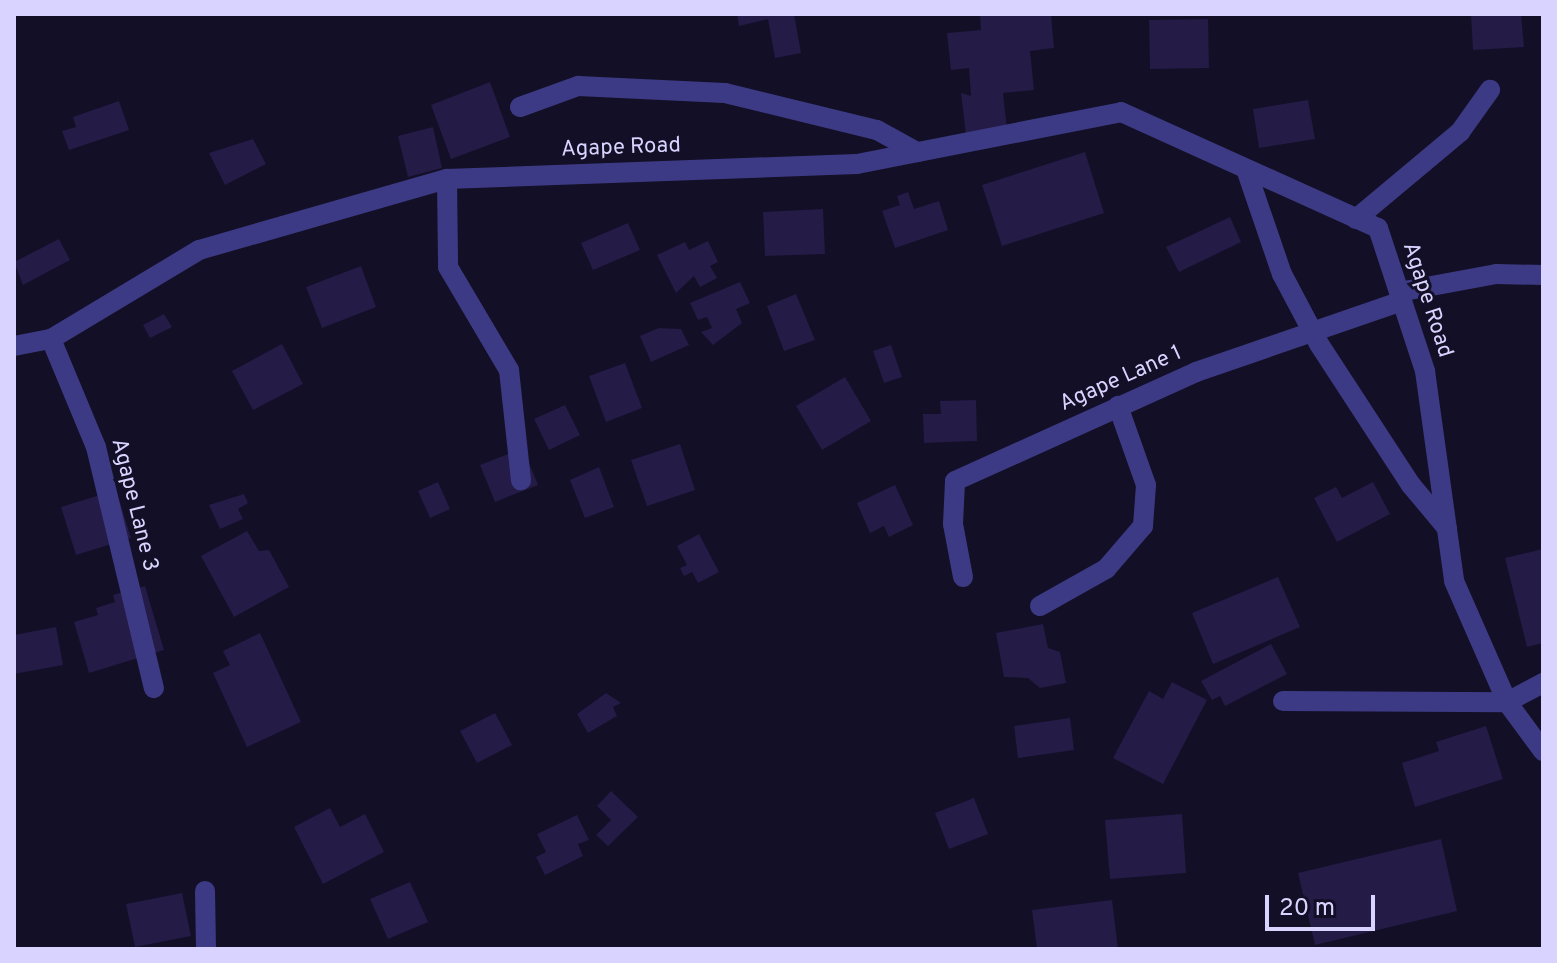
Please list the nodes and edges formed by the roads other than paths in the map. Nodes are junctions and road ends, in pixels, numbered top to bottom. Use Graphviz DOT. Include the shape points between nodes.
graph roads {
  1 [pos="1490,90"];
  2 [pos="520,107"];
  3 [pos="917,152"];
  4 [pos="1247,172"];
  5 [pos="447,179"];
  6 [pos="1356,219"];
  7 [pos="1543,275"];
  8 [pos="1401,297"];
  9 [pos="1311,328"];
  10 [pos="51,339"];
  11 [pos="14,346"];
  12 [pos="1118,406"];
  13 [pos="521,480"];
  14 [pos="1447,528"];
  15 [pos="963,577"];
  16 [pos="1040,606"];
  17 [pos="1543,683"];
  18 [pos="154,688"];
  19 [pos="1283,701"];
  20 [pos="1507,702"];
  21 [pos="1543,751"];
  22 [pos="205,891"];
  23 [pos="206,949"];
  1 -- 6 [label="street" via="1460,132"];
  2 -- 3 [label="street" via="578,86 639,84 725,93 877,130"];
  3 -- 4 [label="street, Agape Road" via="1121,112"];
  3 -- 5 [label="street, Agape Road" via="857,164"];
  4 -- 6 [label="street, Agape Road"];
  4 -- 9 [label="street" via="1282,274"];
  5 -- 10 [label="street, Agape Road" via="199,250"];
  5 -- 13 [label="street" via="448,267 509,370"];
  6 -- 8 [label="street, Agape Road" via="1378,228"];
  7 -- 8 [label="street, Agape Lane 1" via="1496,274"];
  8 -- 9 [label="street, Agape Lane 1"];
  8 -- 14 [label="street, Agape Road" via="1425,371"];
  9 -- 12 [label="street, Agape Lane 1"];
  9 -- 14 [label="street" via="1411,485"];
  10 -- 11 [label="street, Agape Road"];
  10 -- 18 [label="street, Agape Lane 3" via="96,447"];
  12 -- 15 [label="street, Agape Lane 1" via="955,481 953,524"];
  12 -- 16 [label="street" via="1146,485 1143,526 1106,569"];
  14 -- 20 [label="street, Agape Road" via="1454,581"];
  17 -- 20 [label="street"];
  19 -- 20 [label="street"];
  20 -- 21 [label="street, Agape Road"];
  22 -- 23 [label="street"];
}
